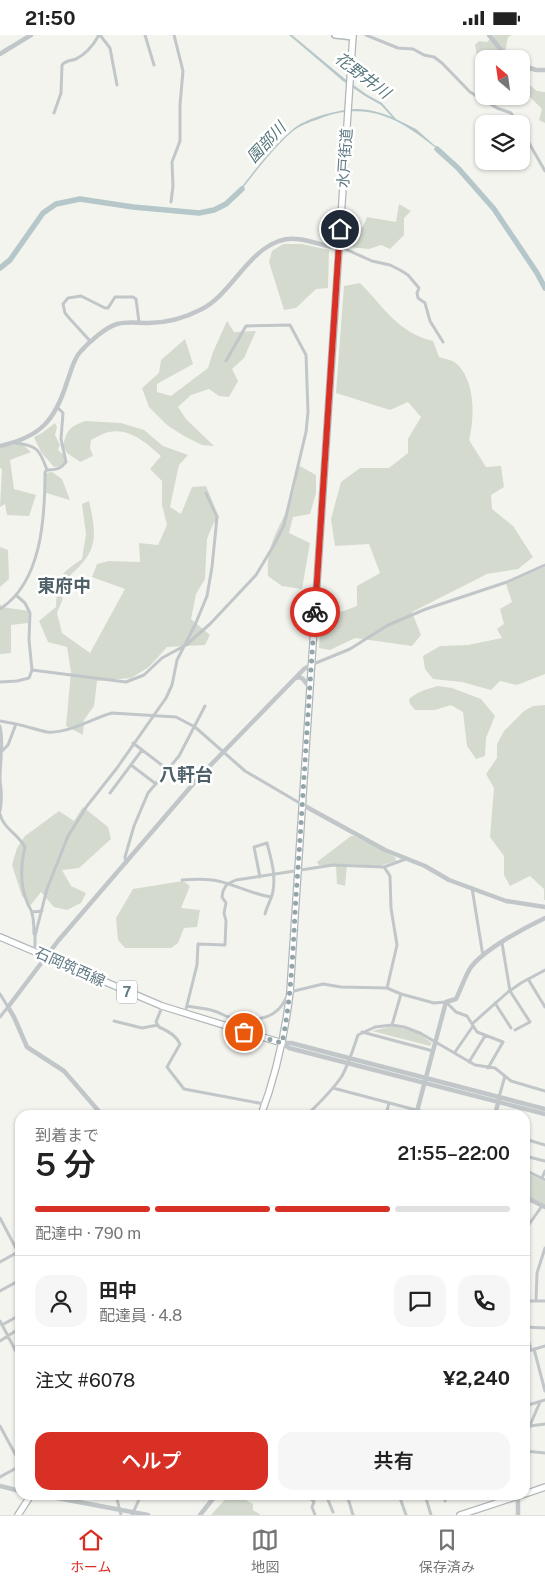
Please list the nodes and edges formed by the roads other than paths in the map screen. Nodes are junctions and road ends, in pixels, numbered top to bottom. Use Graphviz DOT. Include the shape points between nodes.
graph roads {
  1 [pos="31,35"];
  2 [pos="100,35"];
  3 [pos="145,35"];
  4 [pos="174,35"];
  5 [pos="335,35"];
  6 [pos="366,35"];
  7 [pos="489,35"];
  8 [pos="353,36"];
  9 [pos="501,50"];
  10 [pos="0,54"];
  11 [pos="154,65"];
  12 [pos="530,68"];
  13 [pos="545,70"];
  14 [pos="116,85"];
  15 [pos="54,113"];
  16 [pos="512,115"];
  17 [pos="530,145"];
  18 [pos="545,171"];
  19 [pos="171,202"];
  20 [pos="339,248"];
  21 [pos="139,322"];
  22 [pos="91,342"];
  23 [pos="443,342"];
  24 [pos="226,361"];
  25 [pos="58,408"];
  26 [pos="15,443"];
  27 [pos="0,446"];
  28 [pos="47,470"];
  29 [pos="206,493"];
  30 [pos="545,565"];
  31 [pos="17,596"];
  32 [pos="0,609"];
  33 [pos="186,645"];
  34 [pos="311,665"];
  35 [pos="32,670"];
  36 [pos="296,678"];
  37 [pos="0,682"];
  38 [pos="309,687"];
  39 [pos="205,706"];
  40 [pos="153,716"];
  41 [pos="0,721"];
  42 [pos="16,724"];
  43 [pos="0,726"];
  44 [pos="195,727"];
  45 [pos="133,743"];
  46 [pos="142,750"];
  47 [pos="0,752"];
  48 [pos="223,753"];
  49 [pos="131,765"];
  50 [pos="167,769"];
  51 [pos="156,784"];
  52 [pos="110,793"];
  53 [pos="303,805"];
  54 [pos="0,812"];
  55 [pos="406,859"];
  56 [pos="126,863"];
  57 [pos="384,867"];
  58 [pos="298,870"];
  59 [pos="275,874"];
  60 [pos="260,877"];
  61 [pos="182,880"];
  62 [pos="226,884"];
  63 [pos="472,887"];
  64 [pos="271,897"];
  65 [pos="545,907"];
  66 [pos="42,911"];
  67 [pos="32,912"];
  68 [pos="264,914"];
  69 [pos="545,918"];
  70 [pos="35,936"];
  71 [pos="0,937"];
  72 [pos="502,943"];
  73 [pos="33,951"];
  74 [pos="483,956"];
  75 [pos="47,957"];
  76 [pos="545,970"];
  77 [pos="528,979"];
  78 [pos="387,988"];
  79 [pos="510,991"];
  80 [pos="0,994"];
  81 [pos="402,994"];
  82 [pos="290,995"];
  83 [pos="446,1002"];
  84 [pos="495,1003"];
  85 [pos="187,1006"];
  86 [pos="8,1007"];
  87 [pos="162,1007"];
  88 [pos="545,1007"];
  89 [pos="184,1013"];
  90 [pos="0,1017"];
  91 [pos="114,1021"];
  92 [pos="158,1025"];
  93 [pos="392,1025"];
  94 [pos="472,1025"];
  95 [pos="511,1028"];
  96 [pos="515,1030"];
  97 [pos="362,1032"];
  98 [pos="485,1036"];
  99 [pos="282,1043"];
  100 [pos="436,1043"];
  101 [pos="433,1051"];
  102 [pos="455,1052"];
  103 [pos="349,1060"];
  104 [pos="469,1062"];
  105 [pos="488,1068"];
  106 [pos="505,1076"];
  107 [pos="426,1080"];
  108 [pos="333,1087"];
  109 [pos="545,1091"];
  110 [pos="499,1099"];
  111 [pos="389,1103"];
  112 [pos="265,1104"];
  113 [pos="545,1109"];
  114 [pos="98,1110"];
  115 [pos="263,1110"];
  116 [pos="312,1110"];
  117 [pos="387,1110"];
  118 [pos="409,1110"];
  119 [pos="418,1110"];
  120 [pos="496,1110"];
  121 [pos="545,1114"];
  122 [pos="530,1140"];
  123 [pos="545,1145"];
  124 [pos="530,1157"];
  125 [pos="545,1161"];
  126 [pos="545,1171"];
  127 [pos="530,1172"];
  128 [pos="543,1179"];
  129 [pos="530,1200"];
  130 [pos="544,1207"];
  131 [pos="0,1218"];
  132 [pos="530,1224"];
  133 [pos="6,1230"];
  134 [pos="0,1233"];
  135 [pos="15,1246"];
  136 [pos="545,1249"];
  137 [pos="15,1254"];
  138 [pos="0,1262"];
  139 [pos="15,1283"];
  140 [pos="0,1291"];
  141 [pos="530,1301"];
  142 [pos="536,1301"];
  143 [pos="545,1301"];
  144 [pos="15,1317"];
  145 [pos="1,1323"];
  146 [pos="530,1328"];
  147 [pos="545,1328"];
  148 [pos="15,1331"];
  149 [pos="8,1336"];
  150 [pos="0,1341"];
  151 [pos="530,1344"];
  152 [pos="545,1346"];
  153 [pos="15,1349"];
  154 [pos="532,1350"];
  155 [pos="545,1391"];
  156 [pos="545,1400"];
  157 [pos="540,1402"];
  158 [pos="530,1405"];
  159 [pos="545,1424"];
  160 [pos="0,1426"];
  161 [pos="530,1426"];
  162 [pos="530,1452"];
  163 [pos="545,1453"];
  164 [pos="15,1455"];
  165 [pos="15,1468"];
  166 [pos="0,1477"];
  167 [pos="0,1486"];
  168 [pos="545,1487"];
  169 [pos="15,1490"];
  170 [pos="530,1492"];
  171 [pos="28,1500"];
  172 [pos="64,1500"];
  173 [pos="117,1500"];
  174 [pos="139,1500"];
  175 [pos="212,1500"];
  176 [pos="312,1500"];
  177 [pos="328,1500"];
  178 [pos="348,1500"];
  179 [pos="401,1500"];
  180 [pos="426,1500"];
  181 [pos="495,1500"];
  182 [pos="505,1500"];
  183 [pos="519,1500"];
  184 [pos="496,1503"];
  185 [pos="121,1512"];
  186 [pos="333,1512"];
  187 [pos="480,1512"];
  188 [pos="132,1514"];
  189 [pos="18,1515"];
  190 [pos="148,1515"];
  191 [pos="200,1515"];
  192 [pos="315,1515"];
  193 [pos="352,1515"];
  194 [pos="406,1515"];
  195 [pos="430,1515"];
  196 [pos="460,1515"];
  197 [pos="518,1515"];
  1 -- 10 [label="street"];
  2 -- 14 [label="street" via="110,48"];
  2 -- 15 [label="street" via="85,53 62,65 61,93"];
  3 -- 11 [label="street"];
  4 -- 19 [label="street" via="183,71 180,141 172,162"];
  5 -- 8 [label="main road"];
  6 -- 16 [label="street" via="398,49 413,49 434,57 470,92"];
  7 -- 9 [label="street"];
  8 -- 20 [label="main road, 水戸街道"];
  12 -- 13 [label="street"];
  17 -- 18 [label="street"];
  20 -- 21 [label="street" via="306,240 279,242 266,247 205,308 168,322"];
  20 -- 23 [label="street" via="390,265 408,275 419,287 418,298 425,303 430,321"];
  20 -- 34 [label="main road, 水戸街道"];
  21 -- 22 [label="street" via="118,323"];
  21 -- 22 [label="street" via="134,297 116,297 108,308 81,297 68,298 63,304 65,313"];
  22 -- 25 [label="street" via="80,351 74,362"];
  24 -- 33 [label="street" via="246,326 290,325 306,355 306,432 284,525 274,545 256,575"];
  25 -- 26 [label="street" via="43,427"];
  25 -- 28 [label="street" via="63,413 61,439 66,462 62,467"];
  26 -- 27 [label="street"];
  26 -- 28 [label="street" via="35,448 42,455"];
  28 -- 31 [label="street" via="39,546"];
  29 -- 33 [label="street" via="217,517 212,567 207,596"];
  30 -- 34 [label="street" via="507,582 418,612 388,625 337,656"];
  31 -- 32 [label="street"];
  31 -- 35 [label="street" via="30,613"];
  33 -- 35 [label="street" via="162,658 144,675 126,682"];
  33 -- 40 [label="street" via="177,660 169,691"];
  34 -- 36 [label="street"];
  34 -- 38 [label="main road, 水戸街道"];
  35 -- 37 [label="street" via="29,677"];
  36 -- 38 [label="street" via="303,679"];
  36 -- 48 [label="street"];
  38 -- 53 [label="main road, 水戸街道"];
  39 -- 44 [label="street"];
  40 -- 42 [label="street" via="112,713 91,722 48,732"];
  40 -- 44 [label="street" via="176,717"];
  40 -- 45 [label="street"];
  41 -- 42 [label="street"];
  42 -- 47 [label="street" via="8,745"];
  43 -- 47 [label="street"];
  44 -- 48 [label="street"];
  44 -- 50 [label="street" via="179,756"];
  45 -- 46 [label="street"];
  45 -- 66 [label="street" via="68,836"];
  46 -- 49 [label="street"];
  46 -- 50 [label="street"];
  47 -- 54 [label="street" via="3,793"];
  48 -- 53 [label="street" via="244,771"];
  48 -- 56 [label="street"];
  49 -- 51 [label="street"];
  49 -- 52 [label="street"];
  50 -- 51 [label="street"];
  51 -- 56 [label="street" via="148,793 134,826"];
  53 -- 55 [label="street"];
  53 -- 58 [label="main road, 水戸街道"];
  54 -- 67 [label="street" via="4,822 25,847 22,881"];
  55 -- 57 [label="street"];
  55 -- 63 [label="street" via="448,880"];
  56 -- 75 [label="street"];
  57 -- 58 [label="street" via="348,865"];
  57 -- 78 [label="street" via="390,876 397,945"];
  58 -- 59 [label="street"];
  58 -- 82 [label="main road, 水戸街道"];
  59 -- 60 [label="street"];
  59 -- 60 [label="street" via="267,843 254,847"];
  59 -- 64 [label="street"];
  60 -- 62 [label="street"];
  61 -- 62 [label="street"];
  62 -- 64 [label="street"];
  62 -- 85 [label="street" via="222,897 226,903 225,945 198,944 197,965"];
  63 -- 65 [label="street" via="506,901"];
  63 -- 74 [label="street"];
  64 -- 68 [label="street"];
  66 -- 67 [label="street"];
  66 -- 70 [label="street"];
  67 -- 70 [label="street"];
  69 -- 72 [label="street"];
  70 -- 73 [label="street"];
  71 -- 73 [label="main road, 石岡筑西線 / 7"];
  72 -- 74 [label="street"];
  72 -- 79 [label="street"];
  73 -- 75 [label="main road, 石岡筑西線 / 7"];
  74 -- 83 [label="street" via="471,968 456,999"];
  75 -- 86 [label="street"];
  75 -- 87 [label="main road, 石岡筑西線 / 7"];
  76 -- 77 [label="street"];
  77 -- 79 [label="street"];
  77 -- 88 [label="street"];
  78 -- 81 [label="street"];
  78 -- 82 [label="street" via="323,984"];
  79 -- 84 [label="street"];
  79 -- 96 [label="street" via="530,1022"];
  80 -- 86 [label="street"];
  81 -- 83 [label="street" via="434,1003"];
  81 -- 93 [label="street"];
  82 -- 85 [label="street" via="283,1007 254,1021"];
  82 -- 99 [label="main road, 水戸街道"];
  83 -- 94 [label="street"];
  83 -- 100 [label="street"];
  84 -- 94 [label="street"];
  84 -- 95 [label="street"];
  85 -- 89 [label="street"];
  86 -- 90 [label="street"];
  86 -- 114 [label="street" via="27,1047 66,1073"];
  87 -- 89 [label="main road, 石岡筑西線 / 7"];
  87 -- 92 [label="street" via="156,1022"];
  89 -- 99 [label="main road, 石岡筑西線 / 7"];
  91 -- 92 [label="street" via="142,1029"];
  92 -- 112 [label="street" via="180,1044 167,1067 184,1089"];
  93 -- 97 [label="street"];
  93 -- 100 [label="street" via="420,1033"];
  94 -- 98 [label="street"];
  94 -- 102 [label="street"];
  97 -- 101 [label="street"];
  97 -- 103 [label="street"];
  98 -- 104 [label="street"];
  98 -- 105 [label="street" via="503,1041"];
  99 -- 103 [label="street"];
  99 -- 112 [label="main road, 水戸街道"];
  100 -- 101 [label="street"];
  100 -- 102 [label="street"];
  101 -- 107 [label="street"];
  102 -- 104 [label="street"];
  103 -- 107 [label="street"];
  103 -- 108 [label="street"];
  104 -- 105 [label="street"];
  105 -- 106 [label="street" via="495,1068"];
  106 -- 109 [label="street" via="519,1084"];
  106 -- 110 [label="street"];
  107 -- 110 [label="street"];
  107 -- 119 [label="street"];
  108 -- 111 [label="street"];
  108 -- 116 [label="street"];
  110 -- 113 [label="street"];
  110 -- 120 [label="street"];
  110 -- 121 [label="street"];
  111 -- 117 [label="street"];
  111 -- 118 [label="street"];
  112 -- 115 [label="main road, 水戸街道"];
  122 -- 123 [label="street"];
  124 -- 125 [label="street"];
  126 -- 128 [label="street"];
  127 -- 128 [label="street"];
  129 -- 130 [label="street"];
  130 -- 132 [label="street"];
  131 -- 133 [label="street"];
  133 -- 134 [label="street"];
  133 -- 135 [label="street"];
  136 -- 142 [label="street" via="537,1273"];
  137 -- 138 [label="street"];
  139 -- 140 [label="street"];
  141 -- 142 [label="street"];
  142 -- 143 [label="street"];
  144 -- 145 [label="street"];
  145 -- 149 [label="street"];
  146 -- 147 [label="street"];
  148 -- 149 [label="street"];
  149 -- 150 [label="street"];
  149 -- 153 [label="street"];
  151 -- 154 [label="street"];
  152 -- 154 [label="street"];
  154 -- 155 [label="street"];
  156 -- 157 [label="street"];
  157 -- 158 [label="street"];
  157 -- 161 [label="street"];
  159 -- 161 [label="street"];
  160 -- 164 [label="street"];
  162 -- 163 [label="street"];
  165 -- 166 [label="street"];
  167 -- 169 [label="street"];
  168 -- 170 [label="main road"];
  171 -- 189 [label="main road"];
  172 -- 185 [label="street"];
  173 -- 185 [label="street"];
  174 -- 188 [label="street"];
  175 -- 191 [label="street"];
  176 -- 192 [label="street"];
  177 -- 186 [label="street"];
  178 -- 193 [label="street"];
  179 -- 194 [label="street"];
  180 -- 195 [label="street"];
  181 -- 184 [label="street"];
  182 -- 184 [label="main road"];
  183 -- 197 [label="street"];
  184 -- 187 [label="main road"];
  185 -- 188 [label="street"];
  187 -- 196 [label="main road"];
  188 -- 190 [label="street"];
}
